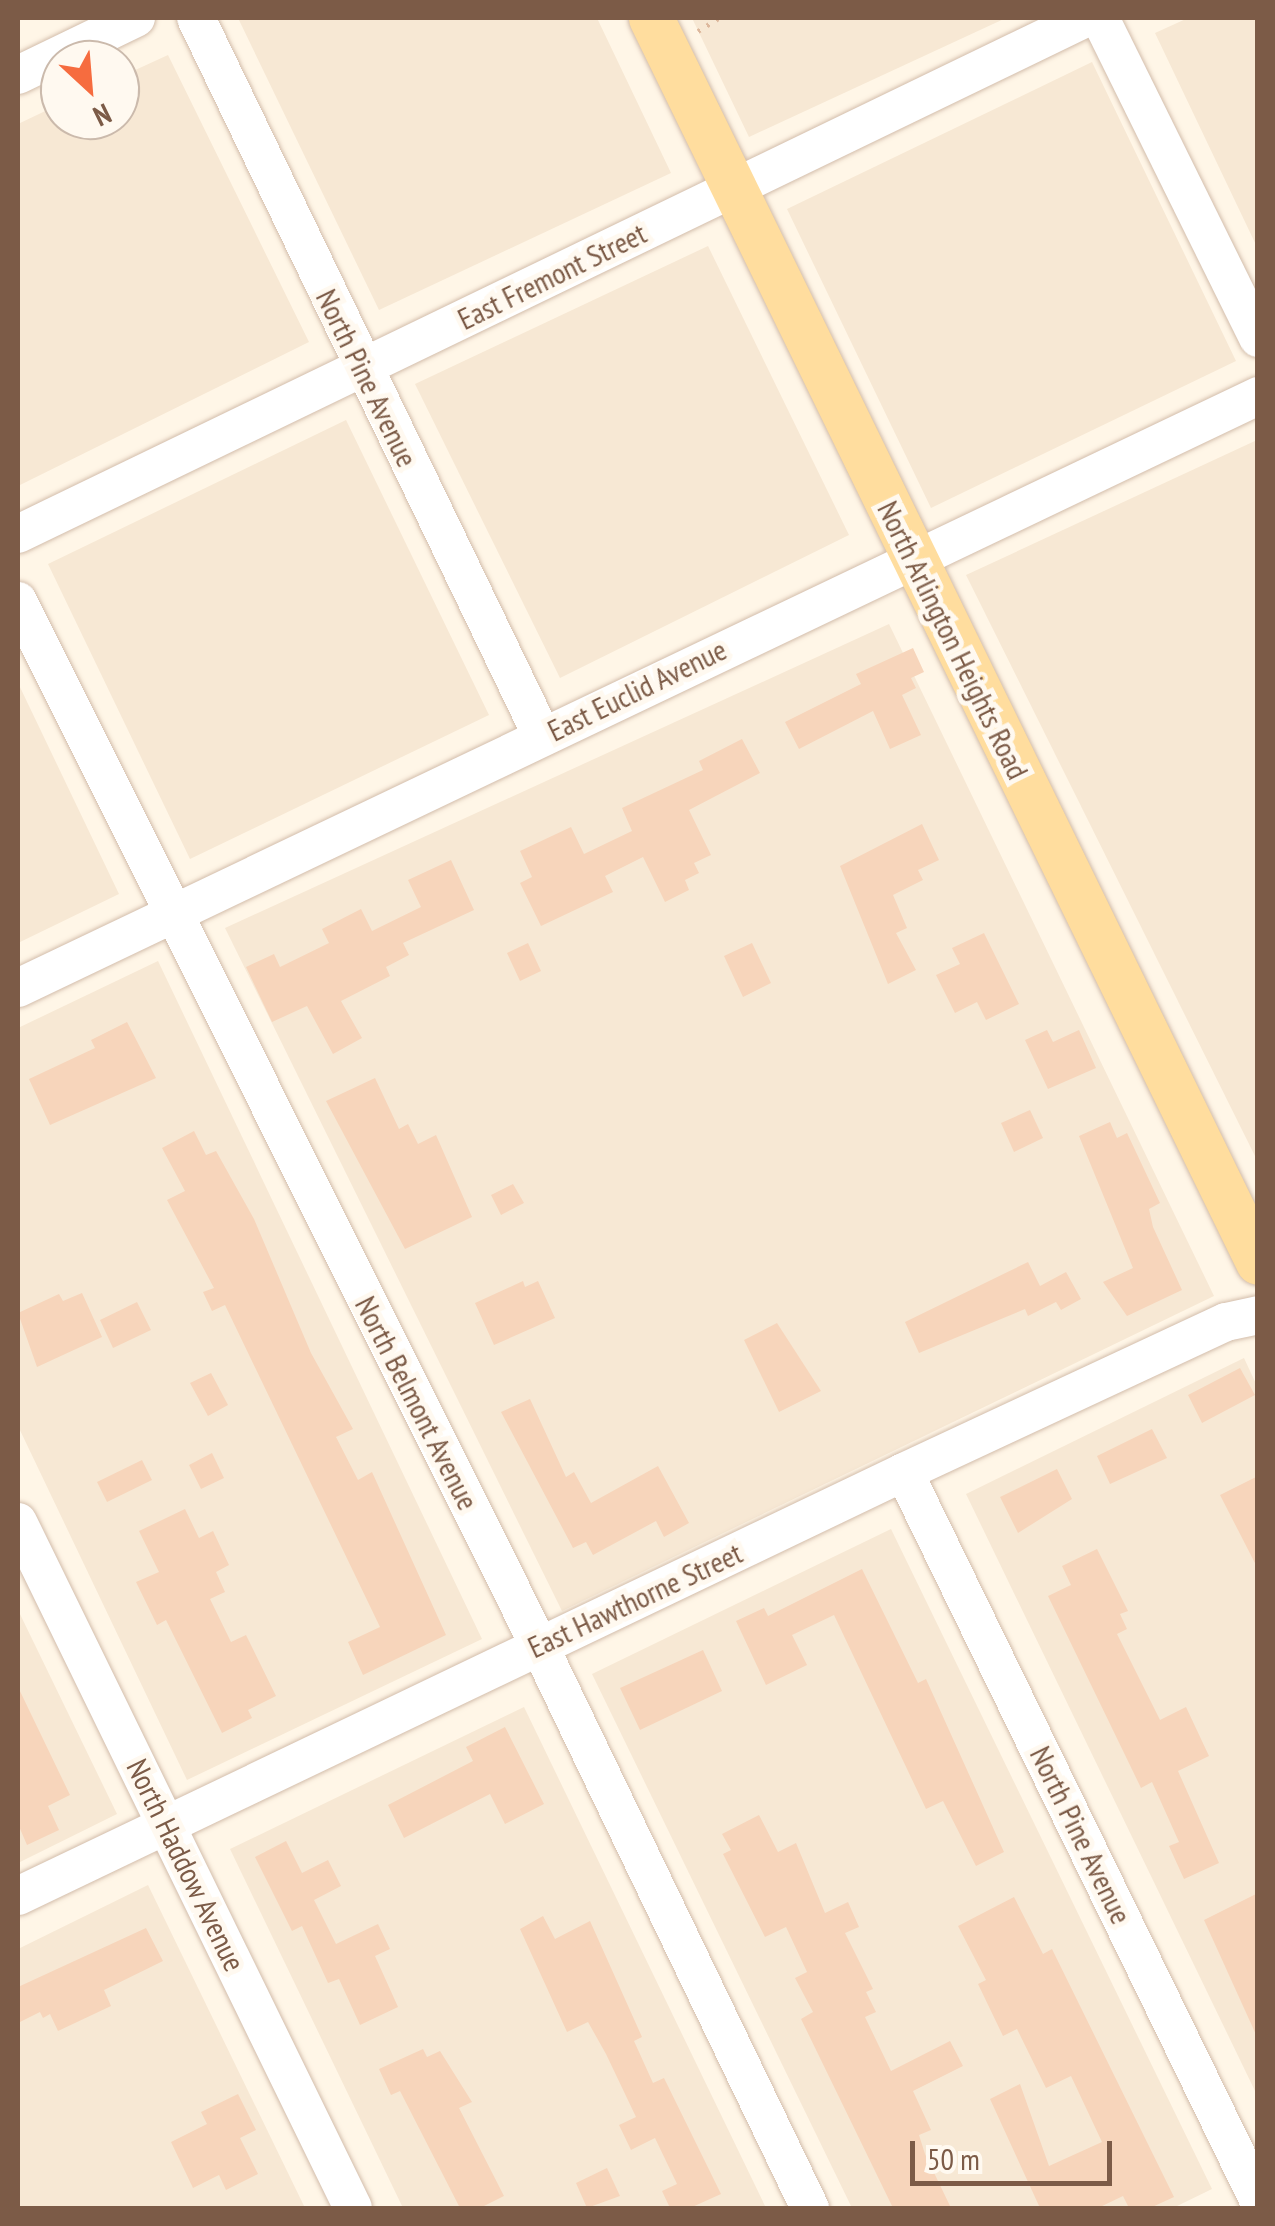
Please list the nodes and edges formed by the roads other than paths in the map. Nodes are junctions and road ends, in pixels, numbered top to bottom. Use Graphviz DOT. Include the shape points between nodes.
graph roads {
  1 [pos="136,18"];
  2 [pos="196,18"];
  3 [pos="651,18"];
  4 [pos="1086,18"];
  5 [pos="1100,18"];
  6 [pos="18,75"];
  7 [pos="733,188"];
  8 [pos="1258,338"];
  9 [pos="361,368"];
  10 [pos="1258,396"];
  11 [pos="18,534"];
  12 [pos="912,558"];
  13 [pos="18,600"];
  14 [pos="542,736"];
  15 [pos="170,914"];
  16 [pos="18,988"];
  17 [pos="1258,1262"];
  18 [pos="1258,1315"];
  19 [pos="904,1472"];
  20 [pos="18,1522"];
  21 [pos="539,1645"];
  22 [pos="166,1825"];
  23 [pos="18,1896"];
  24 [pos="1258,2199"];
  25 [pos="353,2208"];
  26 [pos="810,2208"];
  1 -- 6 [label="street"];
  2 -- 9 [label="street, North Pine Avenue"];
  3 -- 7 [label="main road, North Arlington Heights Road"];
  4 -- 7 [label="street, East Fremont Street"];
  5 -- 8 [label="street"];
  7 -- 9 [label="street, East Fremont Street"];
  7 -- 12 [label="main road, North Arlington Heights Road"];
  9 -- 11 [label="street, East Fremont Street"];
  9 -- 14 [label="street, North Pine Avenue"];
  10 -- 12 [label="street, East Euclid Avenue"];
  12 -- 14 [label="street, East Euclid Avenue"];
  12 -- 17 [label="main road, North Arlington Heights Road"];
  13 -- 15 [label="street, North Belmont Avenue"];
  14 -- 15 [label="street, East Euclid Avenue"];
  15 -- 16 [label="street, East Euclid Avenue"];
  15 -- 21 [label="street, North Belmont Avenue"];
  18 -- 19 [label="street, East Hawthorne Street" via="1226,1322"];
  19 -- 21 [label="street, East Hawthorne Street"];
  19 -- 24 [label="street, North Pine Avenue"];
  20 -- 22 [label="street, North Haddow Avenue"];
  21 -- 22 [label="street, East Hawthorne Street"];
  21 -- 26 [label="street, North Belmont Avenue"];
  22 -- 23 [label="street, East Hawthorne Street"];
  22 -- 25 [label="street, North Haddow Avenue"];
}
